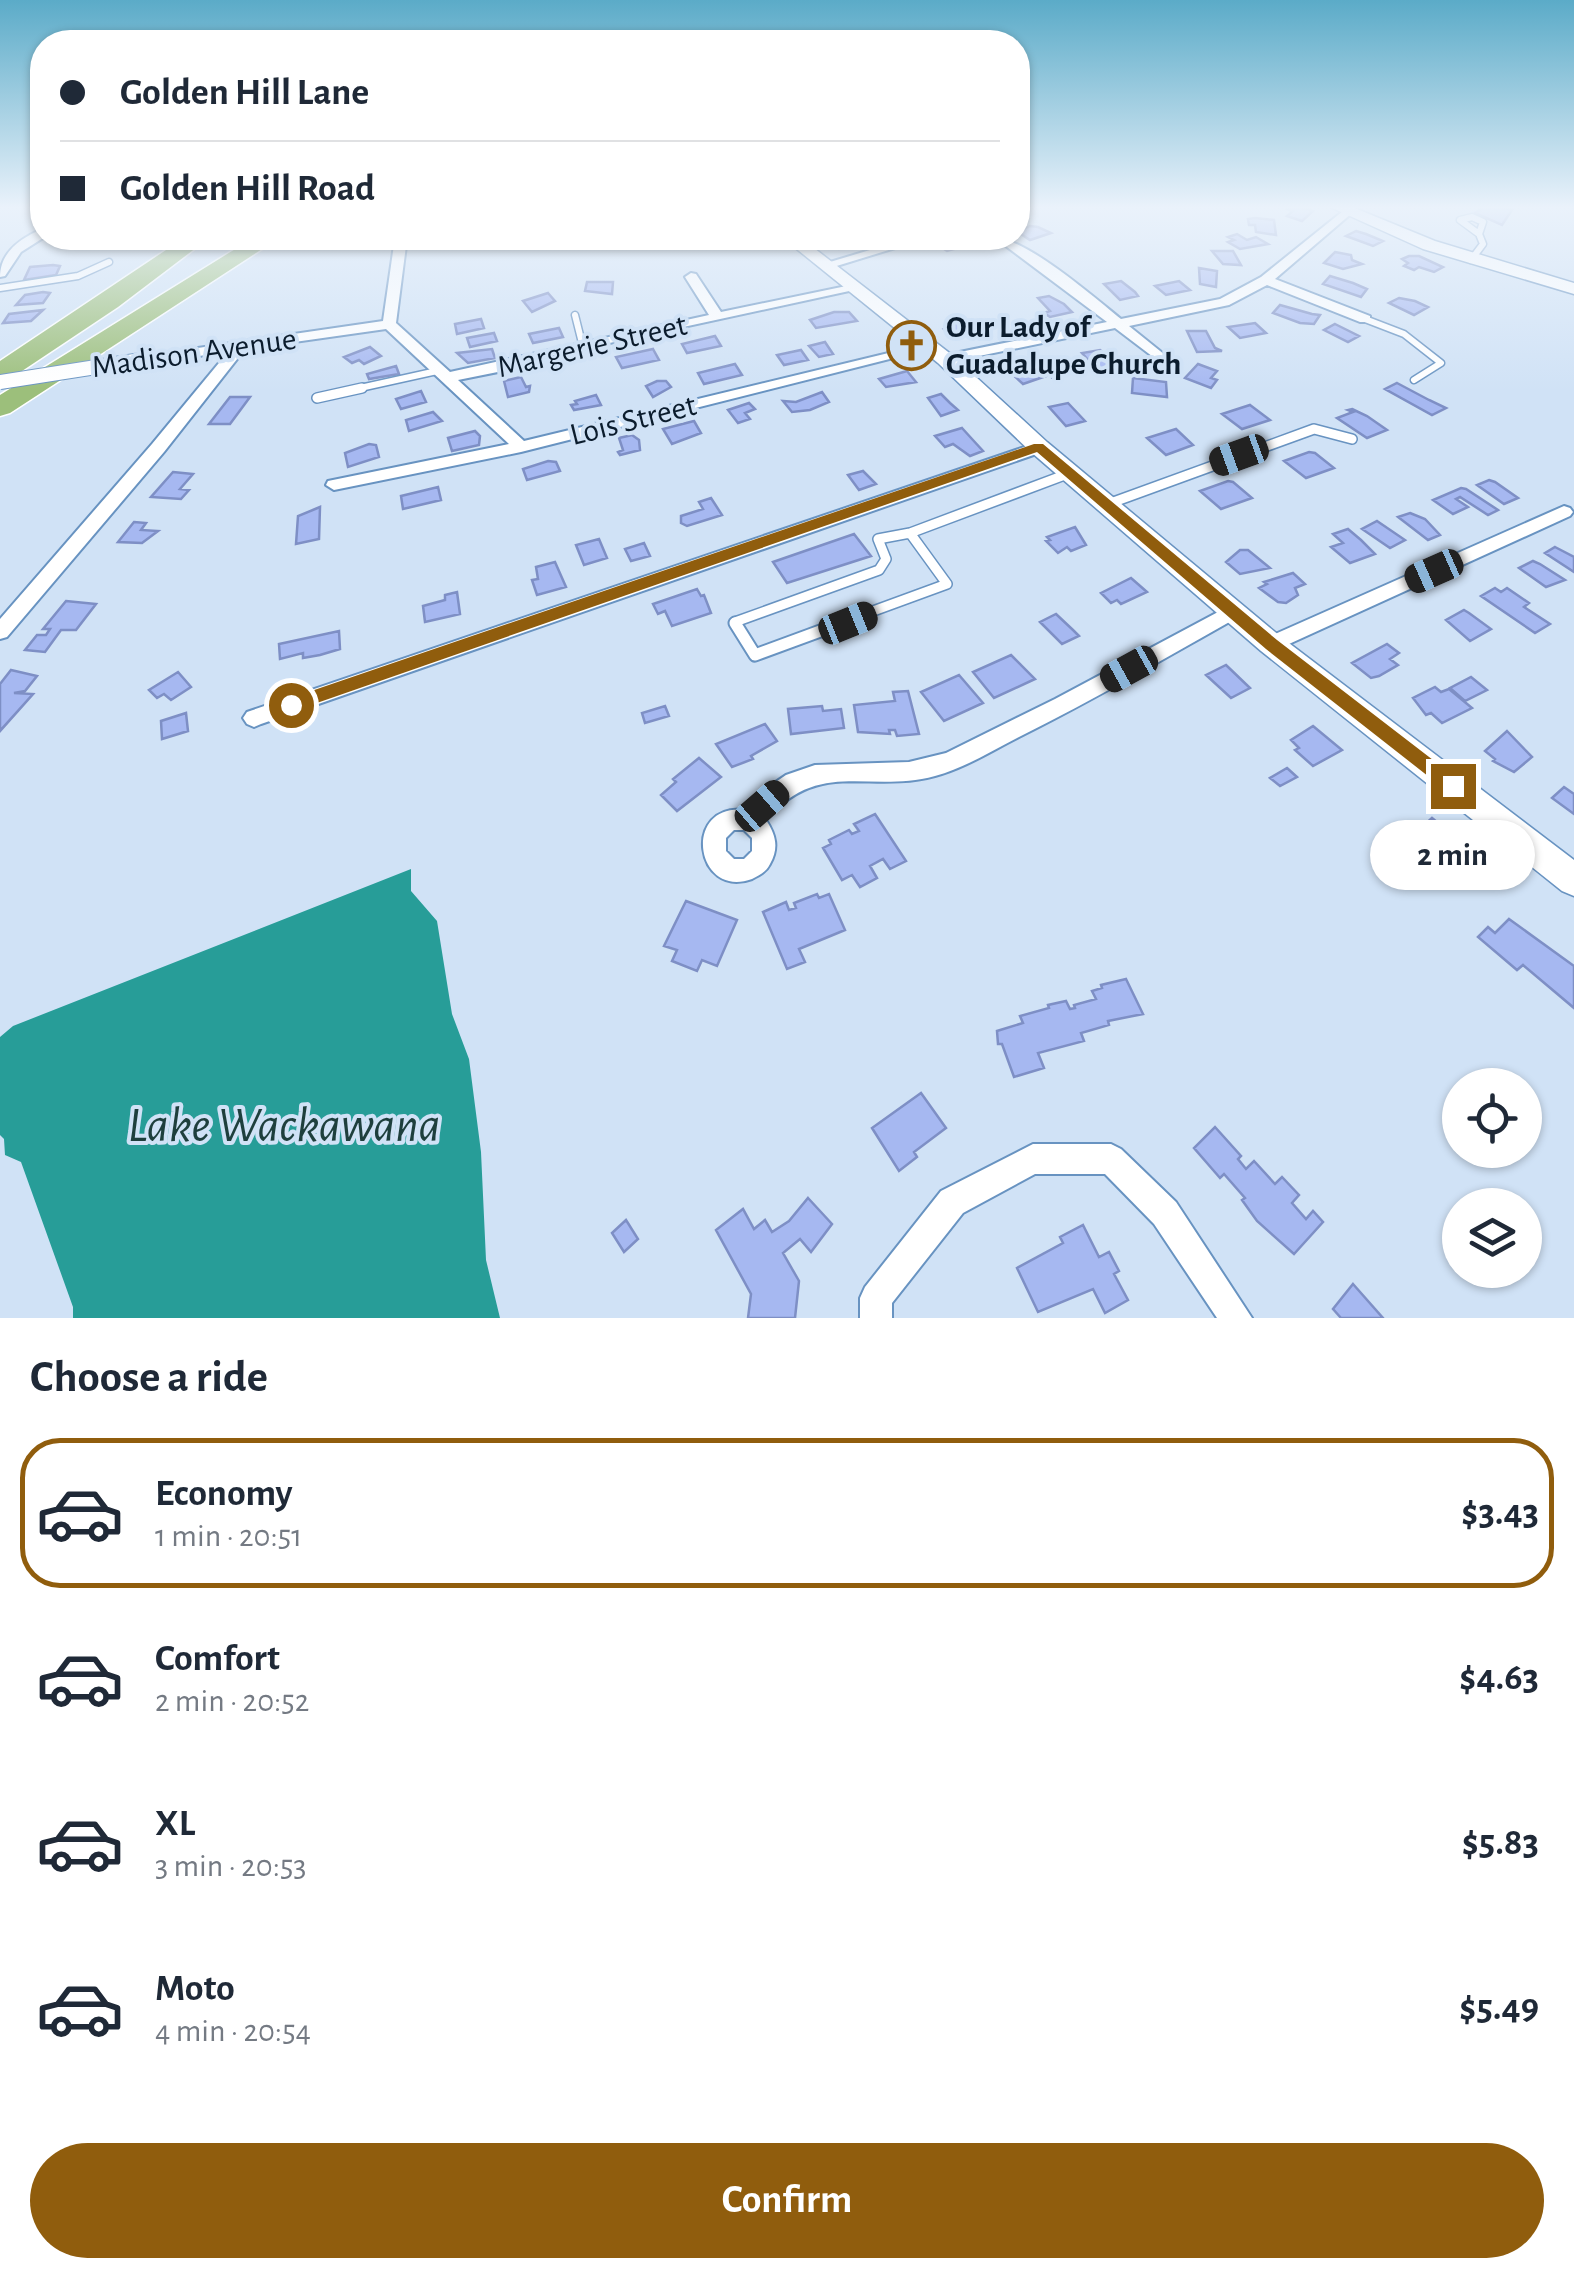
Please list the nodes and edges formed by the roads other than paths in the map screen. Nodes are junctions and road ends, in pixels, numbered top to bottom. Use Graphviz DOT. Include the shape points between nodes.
graph roads {
  1 [pos="95,269"];
  2 [pos="156,269"];
  3 [pos="180,269"];
  4 [pos="220,269"];
  5 [pos="397,269"];
  6 [pos="829,269"];
  7 [pos="1043,269"];
  8 [pos="1278,269"];
  9 [pos="1501,269"];
  10 [pos="691,276"];
  11 [pos="1266,280"];
  12 [pos="0,288"];
  13 [pos="856,288"];
  14 [pos="1574,289"];
  15 [pos="575,314"];
  16 [pos="718,318"];
  17 [pos="1365,319"];
  18 [pos="1116,322"];
  19 [pos="389,324"];
  20 [pos="240,346"];
  21 [pos="584,347"];
  22 [pos="937,353"];
  23 [pos="1166,362"];
  24 [pos="440,374"];
  25 [pos="0,378"];
  26 [pos="1414,380"];
  27 [pos="317,398"];
  28 [pos="0,407"];
  29 [pos="1352,439"];
  30 [pos="521,447"];
  31 [pos="1038,447"];
  32 [pos="1070,473"];
  33 [pos="334,486"];
  34 [pos="1107,505"];
  35 [pos="1564,512"];
  36 [pos="910,533"];
  37 [pos="1233,611"];
  38 [pos="1,629"];
  39 [pos="1272,644"];
  40 [pos="254,718"];
  41 [pos="750,822"];
  42 [pos="1574,880"];
  43 [pos="876,1318"];
  44 [pos="1236,1318"];
  1 -- 12 [label="lane"];
  2 -- 25 [label="highway"];
  3 -- 25 [label="highway"];
  4 -- 28 [label="highway"];
  5 -- 19 [label="street"];
  6 -- 13 [label="street"];
  7 -- 18 [label="street"];
  8 -- 11 [label="street, Lois Street"];
  9 -- 14 [label="street"];
  10 -- 16 [label="street"];
  11 -- 17 [label="street"];
  11 -- 18 [label="street, Lois Street" via="1224,302"];
  13 -- 16 [label="street, Margerie Street"];
  13 -- 22 [label="street"];
  15 -- 21 [label="lane"];
  16 -- 21 [label="street, Margerie Street"];
  17 -- 26 [label="lane" via="1404,334 1441,363"];
  18 -- 22 [label="street, Lois Street"];
  18 -- 23 [label="street"];
  19 -- 20 [label="street, Madison Avenue"];
  19 -- 24 [label="street"];
  20 -- 25 [label="street, Madison Avenue, bridge"];
  20 -- 38 [label="street"];
  21 -- 24 [label="street, Margerie Street"];
  22 -- 30 [label="street, Lois Street"];
  22 -- 31 [label="street"];
  24 -- 27 [label="lane"];
  24 -- 30 [label="street"];
  29 -- 34 [label="lane" via="1314,429"];
  30 -- 33 [label="street, Lois Street"];
  31 -- 32 [label="street"];
  31 -- 40 [label="street"];
  32 -- 34 [label="street"];
  32 -- 36 [label="lane"];
  34 -- 37 [label="street"];
  35 -- 39 [label="street"];
  36 -- 36 [label="lane" via="878,538 886,558 880,570 735,622 755,655 948,584"];
  37 -- 39 [label="street"];
  37 -- 41 [label="street" via="939,766 810,775 783,788"];
  39 -- 42 [label="street"];
  43 -- 44 [label="street" via="876,1298 952,1202 1033,1159 1053,1159 1111,1160 1165,1213"];
}
